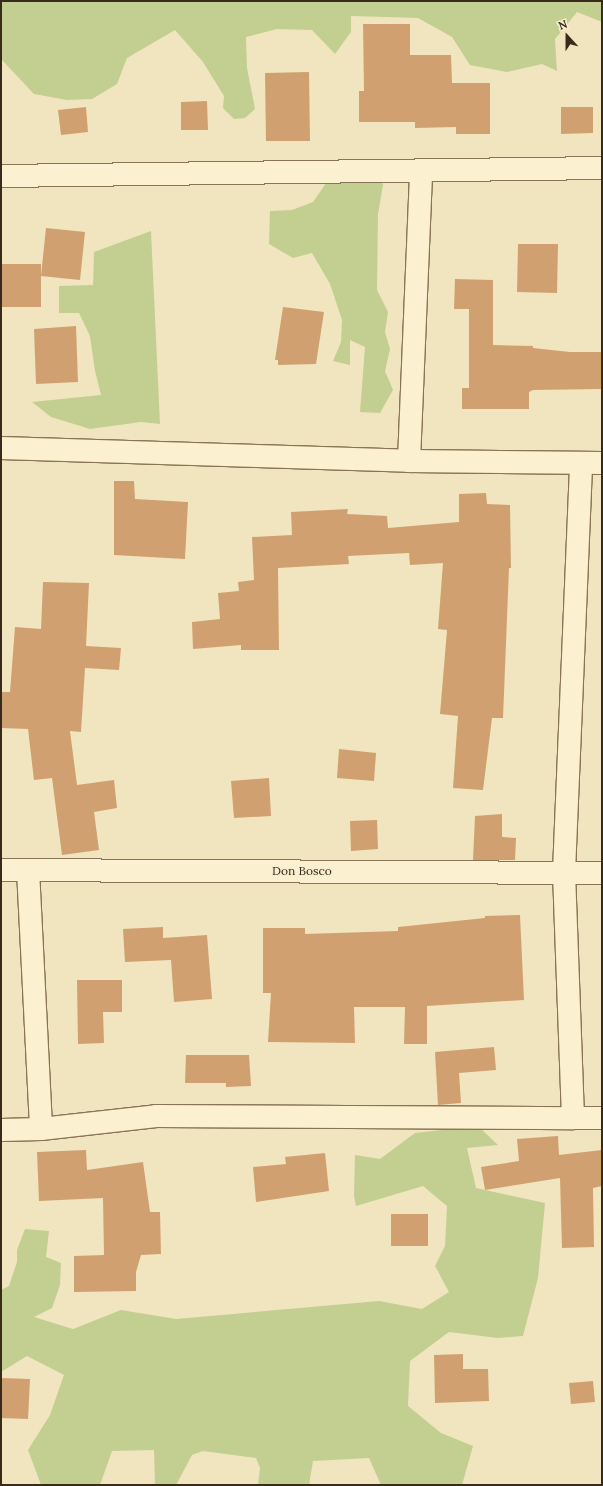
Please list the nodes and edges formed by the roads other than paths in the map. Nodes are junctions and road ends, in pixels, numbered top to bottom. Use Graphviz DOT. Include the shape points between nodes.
graph roads {
  1 [pos="602,168"];
  2 [pos="421,171"];
  3 [pos="1,176"];
  4 [pos="1,448"];
  5 [pos="409,461"];
  6 [pos="581,463"];
  7 [pos="602,463"];
  8 [pos="1,870"];
  9 [pos="28,870"];
  10 [pos="564,872"];
  11 [pos="602,873"];
  12 [pos="573,1118"];
  13 [pos="602,1118"];
  14 [pos="41,1129"];
  15 [pos="1,1130"];
  1 -- 2 [label="street"];
  2 -- 3 [label="street"];
  2 -- 5 [label="street"];
  4 -- 5 [label="street"];
  5 -- 6 [label="street"];
  6 -- 7 [label="street"];
  6 -- 10 [label="street"];
  8 -- 9 [label="street, Don Bosco"];
  9 -- 10 [label="street, Don Bosco"];
  9 -- 14 [label="street"];
  10 -- 11 [label="street, Don Bosco"];
  10 -- 12 [label="street"];
  12 -- 13 [label="street"];
  12 -- 14 [label="street" via="156,1116"];
  14 -- 15 [label="street"];
}
